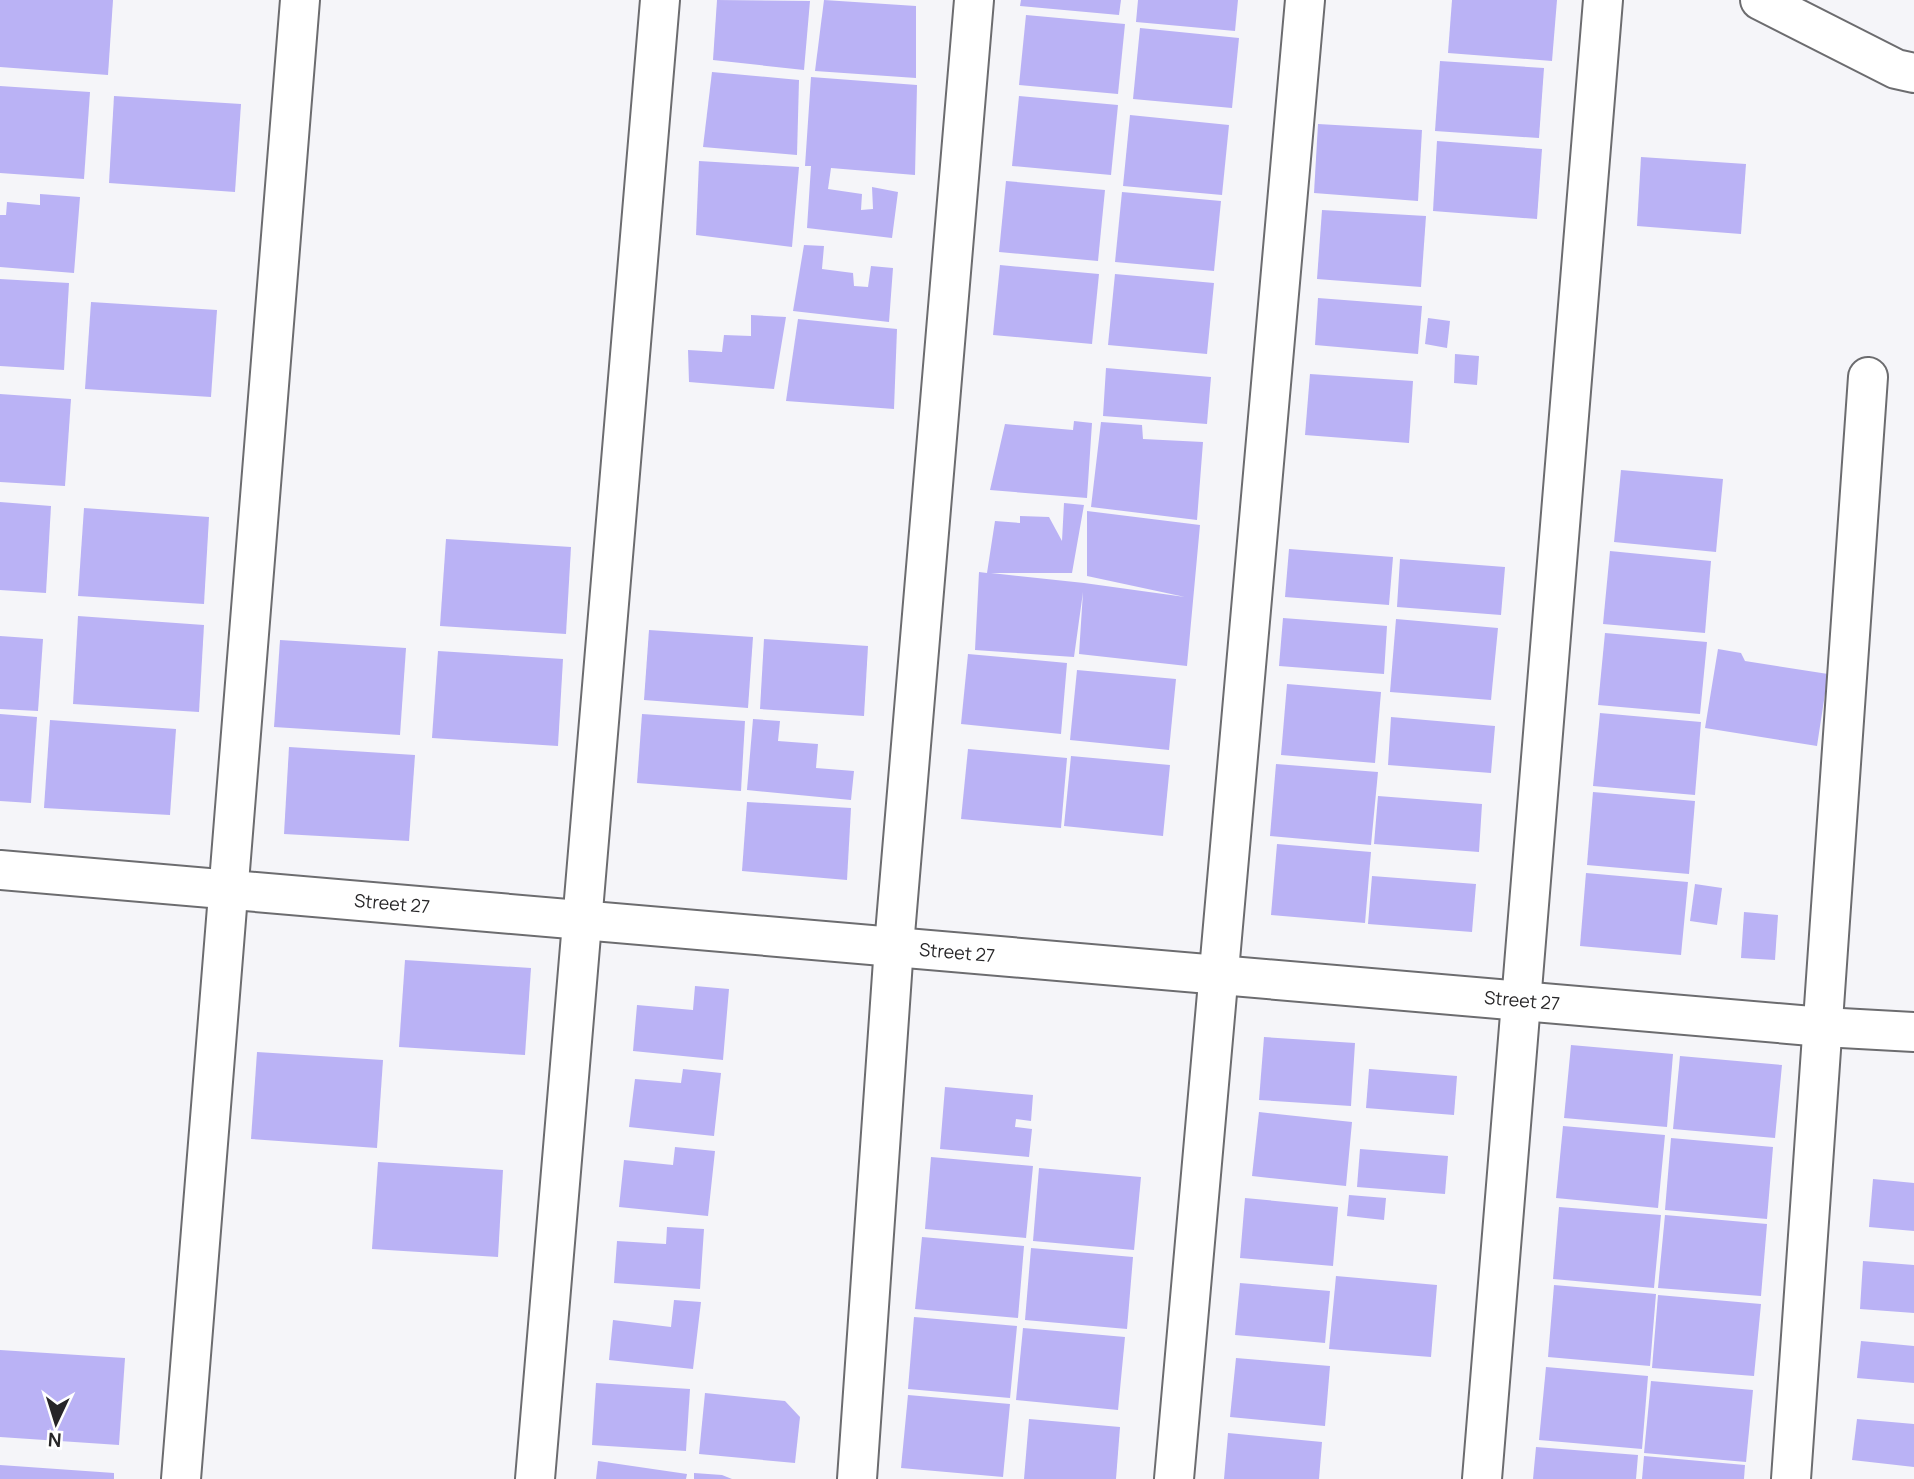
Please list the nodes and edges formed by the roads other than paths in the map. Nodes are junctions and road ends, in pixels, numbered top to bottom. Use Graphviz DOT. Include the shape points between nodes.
graph roads {
  1 [pos="300,0"];
  2 [pos="660,0"];
  3 [pos="974,0"];
  4 [pos="1306,0"];
  5 [pos="1604,0"];
  6 [pos="1760,0"];
  7 [pos="1914,73"];
  8 [pos="1868,377"];
  9 [pos="0,870"];
  10 [pos="228,889"];
  11 [pos="583,920"];
  12 [pos="894,946"];
  13 [pos="1219,974"];
  14 [pos="1521,1000"];
  15 [pos="1823,1027"];
  16 [pos="1914,1032"];
  17 [pos="181,1479"];
  18 [pos="535,1479"];
  19 [pos="857,1479"];
  20 [pos="1174,1479"];
  21 [pos="1482,1479"];
  22 [pos="1791,1479"];
  1 -- 10 [label="street"];
  2 -- 11 [label="street"];
  3 -- 12 [label="street"];
  4 -- 13 [label="street"];
  5 -- 14 [label="street"];
  6 -- 7 [label="street" via="1896,69"];
  8 -- 15 [label="street"];
  9 -- 10 [label="street, Street 27"];
  10 -- 11 [label="street, Street 27"];
  10 -- 17 [label="street"];
  11 -- 12 [label="street, Street 27"];
  11 -- 18 [label="street"];
  12 -- 13 [label="street, Street 27"];
  12 -- 19 [label="street"];
  13 -- 14 [label="street, Street 27"];
  13 -- 20 [label="street"];
  14 -- 15 [label="street, Street 27"];
  14 -- 21 [label="street"];
  15 -- 16 [label="street, Street 27"];
  15 -- 22 [label="street"];
}
